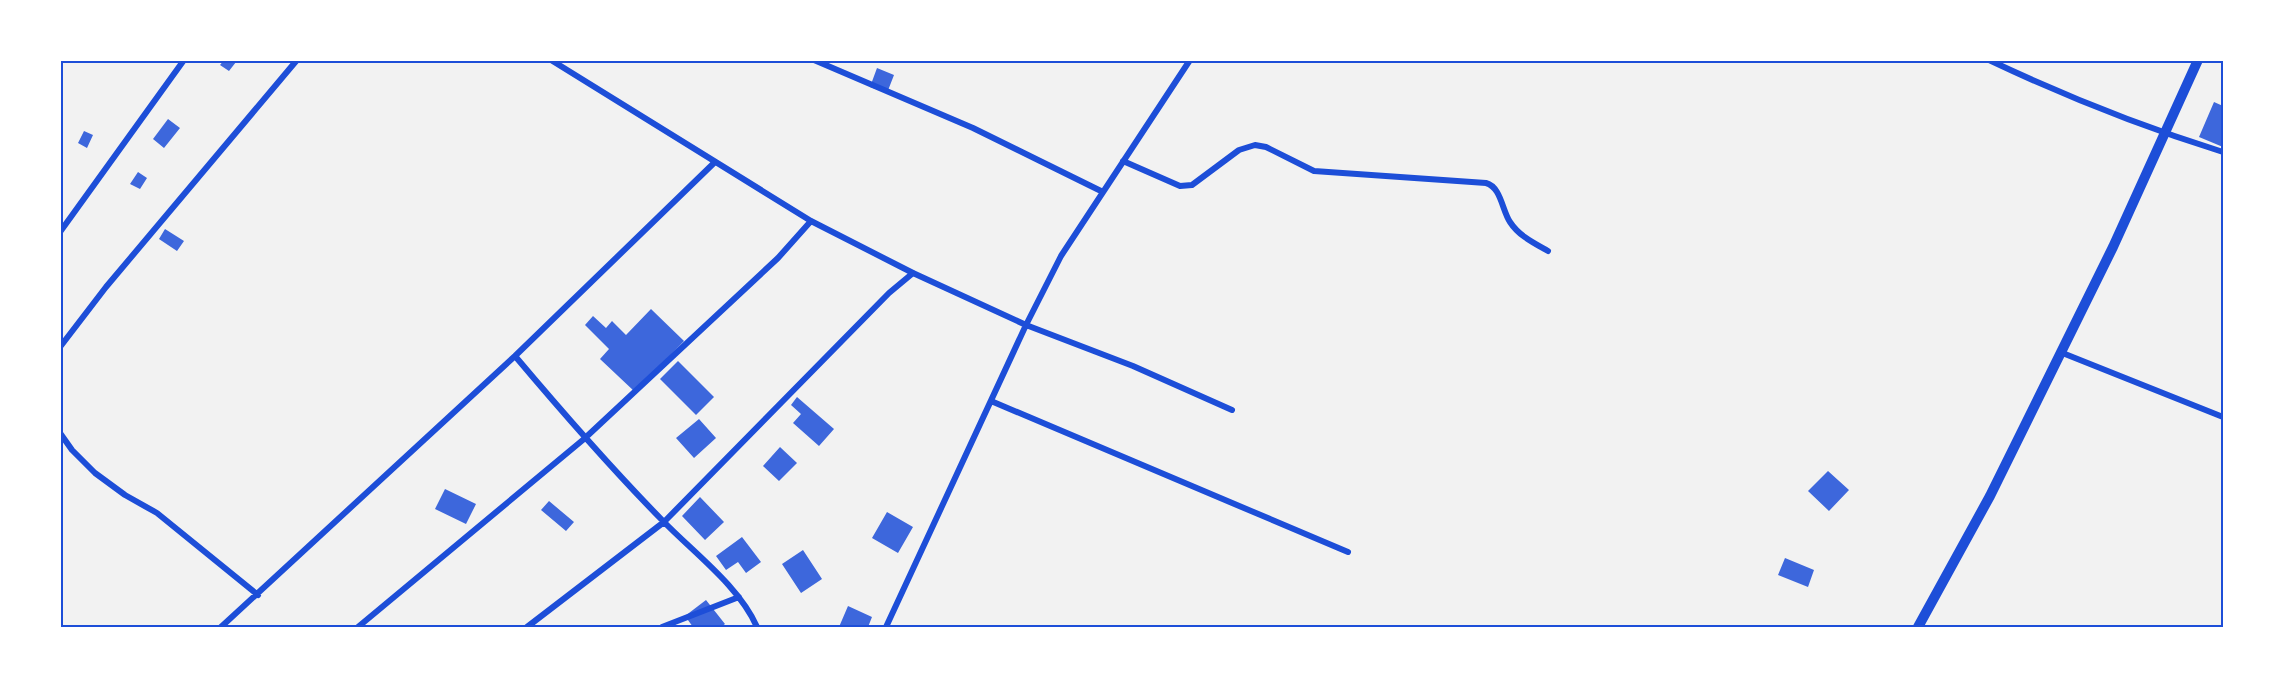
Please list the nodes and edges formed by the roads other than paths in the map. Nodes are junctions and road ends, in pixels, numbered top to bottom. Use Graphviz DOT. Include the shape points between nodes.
graph roads {
  1 [pos="184,60"];
  2 [pos="297,60"];
  3 [pos="551,60"];
  4 [pos="814,60"];
  5 [pos="1190,60"];
  6 [pos="1989,60"];
  7 [pos="2198,60"];
  8 [pos="2165,134"];
  9 [pos="2223,152"];
  10 [pos="1123,161"];
  11 [pos="715,162"];
  12 [pos="1103,192"];
  13 [pos="812,221"];
  14 [pos="60,232"];
  15 [pos="1548,251"];
  16 [pos="913,273"];
  17 [pos="1026,325"];
  18 [pos="60,347"];
  19 [pos="2060,352"];
  20 [pos="515,356"];
  21 [pos="991,401"];
  22 [pos="1232,410"];
  23 [pos="2223,417"];
  24 [pos="60,433"];
  25 [pos="584,439"];
  26 [pos="664,522"];
  27 [pos="1348,552"];
  28 [pos="258,595"];
  29 [pos="739,597"];
  30 [pos="221,627"];
  31 [pos="358,627"];
  32 [pos="527,627"];
  33 [pos="662,627"];
  34 [pos="757,627"];
  35 [pos="886,627"];
  36 [pos="1918,627"];
  1 -- 14 [label="street"];
  2 -- 18 [label="street"];
  3 -- 11 [label="street"];
  4 -- 12 [label="street" via="973,128"];
  5 -- 10 [label="street"];
  6 -- 8 [label="street" via="2060,94"];
  7 -- 8 [label="street"];
  8 -- 9 [label="street"];
  8 -- 19 [label="street"];
  10 -- 12 [label="street"];
  10 -- 15 [label="street" via="1187,186 1239,150 1255,145 1314,171 1486,183 1497,190 1510,222 1521,235"];
  11 -- 13 [label="street"];
  11 -- 20 [label="street"];
  12 -- 17 [label="street" via="1062,256"];
  13 -- 16 [label="street"];
  13 -- 25 [label="street" via="778,258"];
  16 -- 17 [label="street"];
  16 -- 26 [label="street"];
  17 -- 21 [label="street"];
  17 -- 22 [label="street"];
  19 -- 23 [label="street"];
  19 -- 36 [label="street" via="1990,496"];
  20 -- 25 [label="street"];
  20 -- 28 [label="street"];
  21 -- 27 [label="street"];
  21 -- 35 [label="street"];
  24 -- 28 [label="street" via="94,473 157,513"];
  25 -- 26 [label="street"];
  25 -- 31 [label="street"];
  26 -- 29 [label="street"];
  26 -- 32 [label="street"];
  28 -- 30 [label="street"];
  29 -- 33 [label="street"];
  29 -- 34 [label="street"];
}
